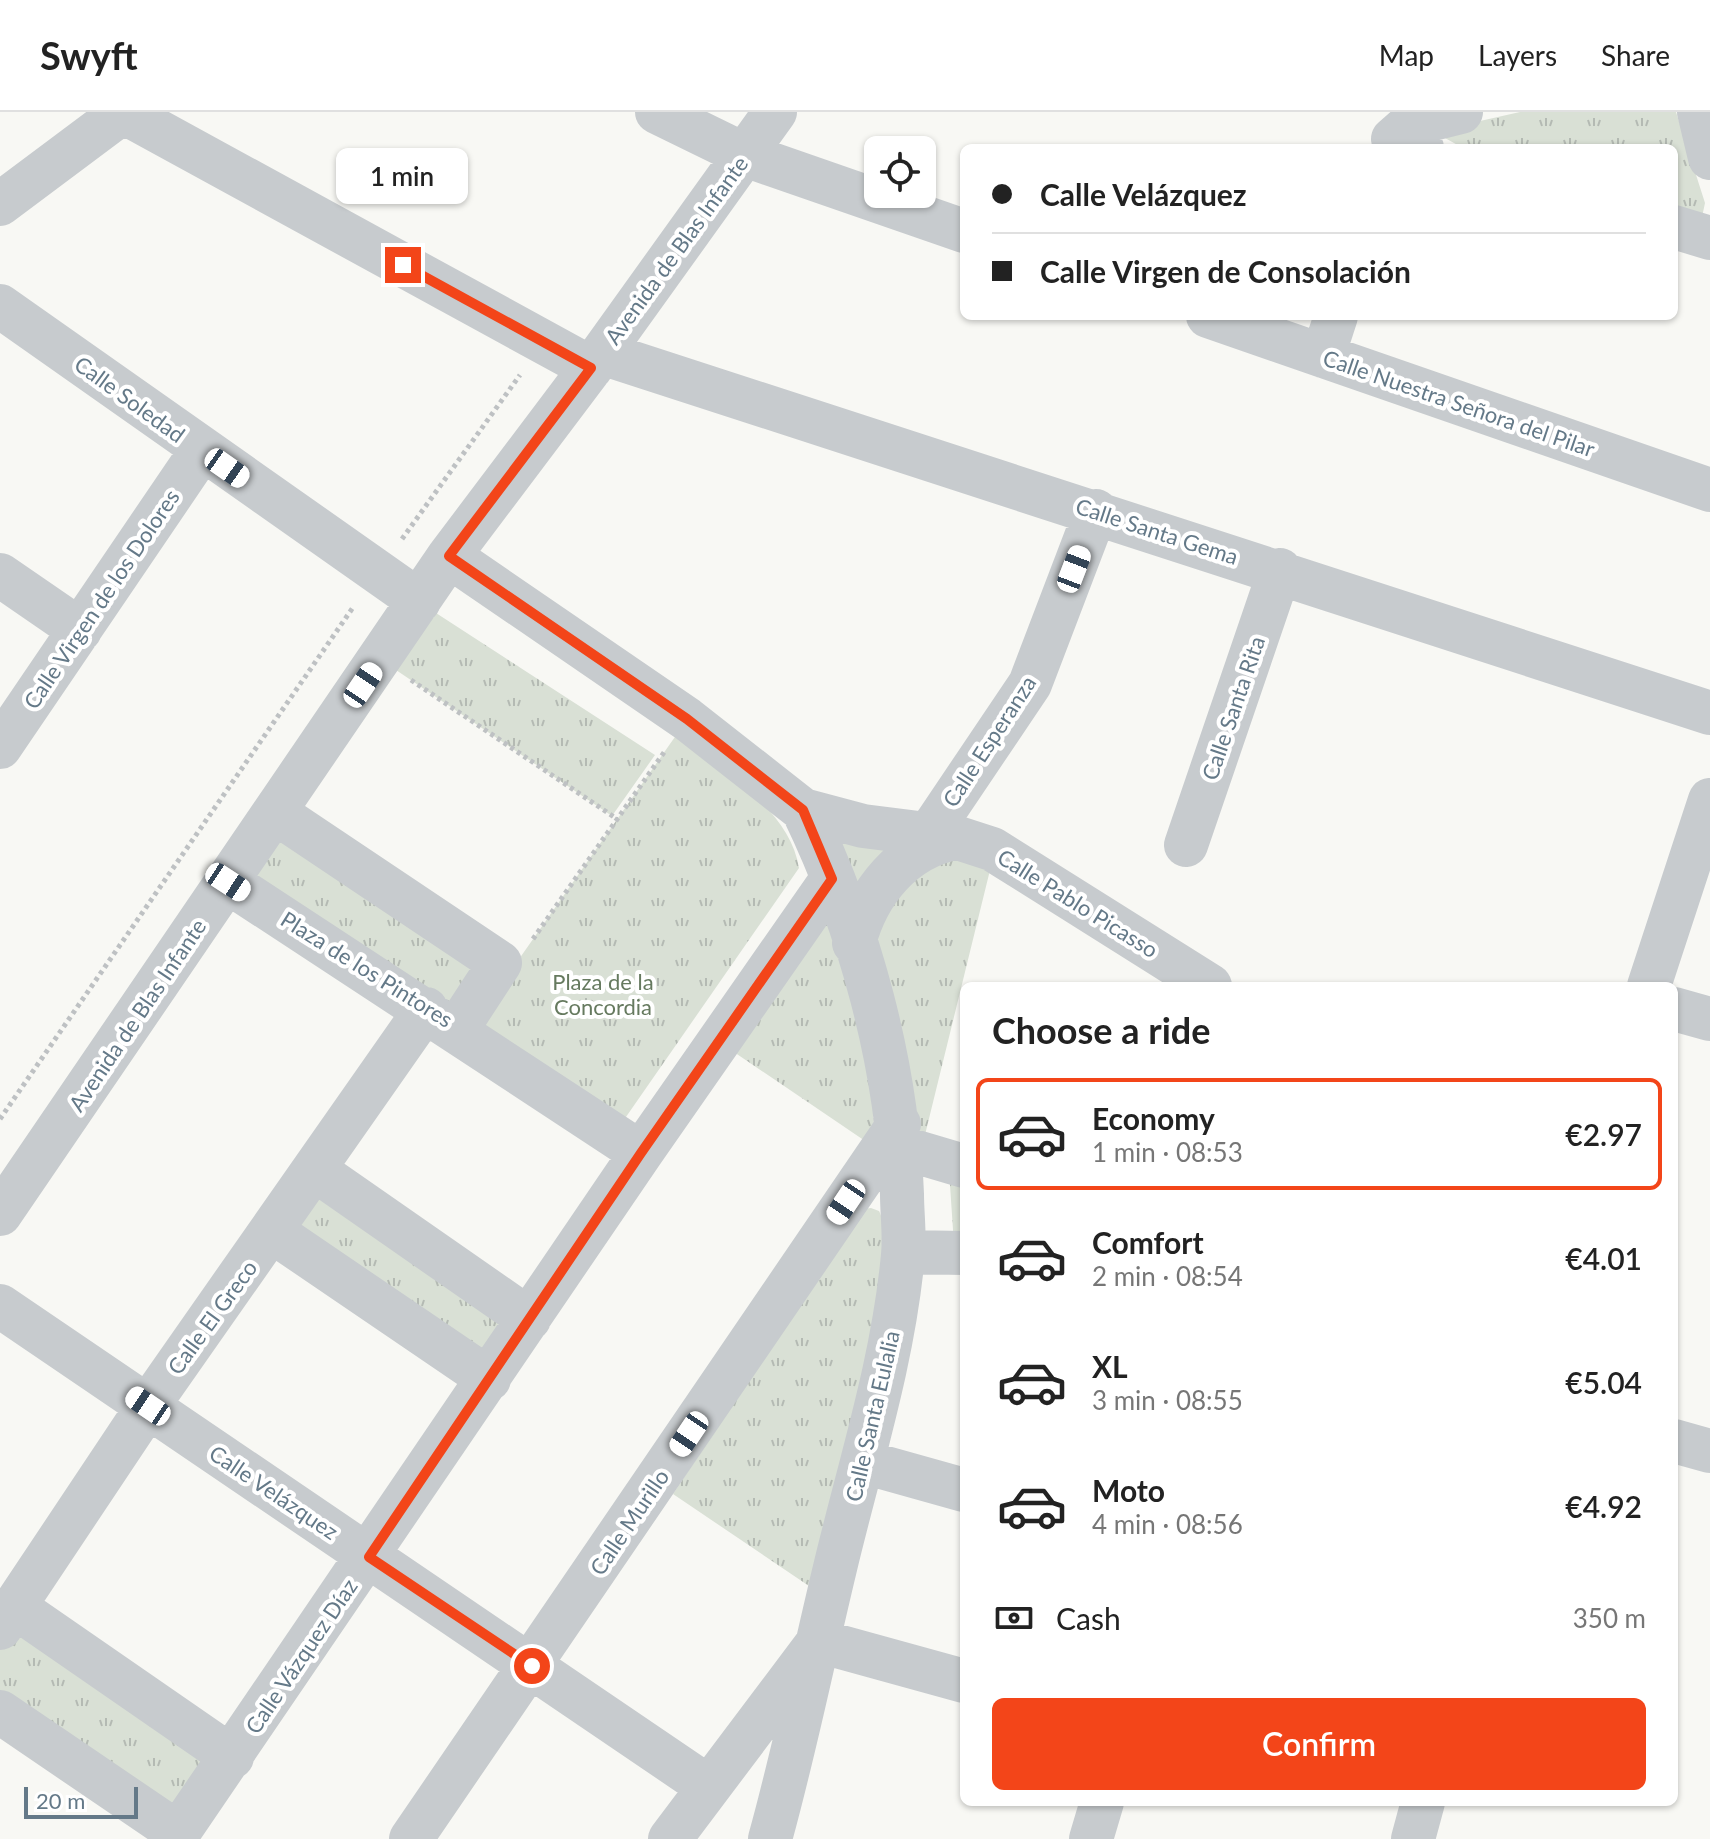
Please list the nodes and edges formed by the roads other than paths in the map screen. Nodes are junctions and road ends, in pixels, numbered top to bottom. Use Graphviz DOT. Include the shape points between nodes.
graph roads {
  1 [pos="657,112"];
  2 [pos="775,112"];
  3 [pos="1461,112"];
  4 [pos="1699,112"];
  5 [pos="1402,144"];
  6 [pos="745,155"];
  7 [pos="1710,158"];
  8 [pos="0,204"];
  9 [pos="1678,228"];
  10 [pos="960,230"];
  11 [pos="1710,238"];
  12 [pos="0,306"];
  13 [pos="1232,320"];
  14 [pos="1330,336"];
  15 [pos="596,360"];
  16 [pos="201,451"];
  17 [pos="1710,490"];
  18 [pos="1096,511"];
  19 [pos="449,556"];
  20 [pos="1280,570"];
  21 [pos="0,575"];
  22 [pos="419,601"];
  23 [pos="80,630"];
  24 [pos="1710,713"];
  25 [pos="0,747"];
  26 [pos="1710,800"];
  27 [pos="803,810"];
  28 [pos="276,813"];
  29 [pos="943,836"];
  30 [pos="1186,845"];
  31 [pos="832,879"];
  32 [pos="228,882"];
  33 [pos="854,943"];
  34 [pos="1190,980"];
  35 [pos="1650,982"];
  36 [pos="1678,1010"];
  37 [pos="442,1019"];
  38 [pos="1710,1019"];
  39 [pos="899,1136"];
  40 [pos="641,1153"];
  41 [pos="960,1164"];
  42 [pos="315,1170"];
  43 [pos="0,1214"];
  44 [pos="273,1232"];
  45 [pos="904,1252"];
  46 [pos="960,1253"];
  47 [pos="0,1306"];
  48 [pos="529,1319"];
  49 [pos="489,1379"];
  50 [pos="148,1406"];
  51 [pos="1678,1442"];
  52 [pos="1710,1451"];
  53 [pos="864,1462"];
  54 [pos="960,1489"];
  55 [pos="369,1557"];
  56 [pos="7,1617"];
  57 [pos="819,1641"];
  58 [pos="532,1666"];
  59 [pos="960,1680"];
  60 [pos="0,1712"];
  61 [pos="232,1757"];
  62 [pos="707,1786"];
  63 [pos="1101,1806"];
  64 [pos="176,1836"];
  65 [pos="411,1839"];
  66 [pos="670,1839"];
  67 [pos="770,1839"];
  68 [pos="1091,1839"];
  1 -- 6 [label="street"];
  2 -- 6 [label="street, Avenida de Blas Infante"];
  3 -- 5 [label="street" via="1409,125"];
  4 -- 7 [label="street"];
  6 -- 10 [label="street"];
  6 -- 15 [label="street, Avenida de Blas Infante"];
  8 -- 15 [label="street, Calle Santa Gema" via="123,112"];
  9 -- 11 [label="street"];
  12 -- 16 [label="street, Calle Soledad"];
  13 -- 14 [label="street, Calle Nuestra Señora del Pilar"];
  14 -- 17 [label="street, Calle Nuestra Señora del Pilar"];
  15 -- 18 [label="street, Calle Santa Gema"];
  15 -- 19 [label="street, Avenida de Blas Infante"];
  16 -- 22 [label="street, Calle Soledad"];
  16 -- 23 [label="street, Calle Virgen de los Dolores"];
  18 -- 20 [label="street, Calle Santa Gema"];
  18 -- 29 [label="street, Calle Esperanza" via="1030,684"];
  19 -- 22 [label="street, Avenida de Blas Infante"];
  19 -- 27 [label="street, Calle Pablo Picasso" via="687,719"];
  20 -- 24 [label="street, Calle Santa Gema"];
  20 -- 30 [label="street, Calle Santa Rita"];
  21 -- 23 [label="street"];
  22 -- 28 [label="street, Avenida de Blas Infante"];
  23 -- 25 [label="street, Calle Virgen de los Dolores"];
  26 -- 35 [label="street"];
  27 -- 29 [label="street, Calle Pablo Picasso" via="863,826"];
  27 -- 31 [label="street, Calle Santa Eulalia"];
  28 -- 32 [label="street, Avenida de Blas Infante"];
  28 -- 37 [label="street, Plaza de los Pintores" via="500,963"];
  29 -- 33 [label="street" via="922,847 870,900"];
  29 -- 34 [label="street, Calle Pablo Picasso" via="1006,856"];
  31 -- 33 [label="street, Calle Santa Eulalia"];
  31 -- 40 [label="street, Calle Vázquez Díaz"];
  32 -- 37 [label="street, Plaza de los Pintores"];
  32 -- 43 [label="street, Avenida de Blas Infante"];
  33 -- 39 [label="street, Calle Santa Eulalia" via="874,1011"];
  36 -- 38 [label="street"];
  37 -- 40 [label="street"];
  37 -- 42 [label="street, Calle El Greco"];
  39 -- 41 [label="street"];
  39 -- 45 [label="street, Calle Santa Eulalia"];
  39 -- 58 [label="street, Calle Murillo"];
  40 -- 48 [label="street, Calle Vázquez Díaz"];
  42 -- 44 [label="street, Calle El Greco"];
  42 -- 48 [label="street"];
  44 -- 49 [label="street"];
  44 -- 50 [label="street, Calle El Greco"];
  45 -- 46 [label="street"];
  45 -- 53 [label="street, Calle Santa Eulalia" via="887,1372"];
  47 -- 50 [label="street, Calle Velázquez"];
  48 -- 49 [label="street, Calle Vázquez Díaz"];
  49 -- 55 [label="street, Calle Vázquez Díaz"];
  50 -- 55 [label="street, Calle Velázquez"];
  50 -- 56 [label="street, Calle El Greco"];
  51 -- 52 [label="street"];
  53 -- 54 [label="street"];
  53 -- 57 [label="street, Calle Santa Eulalia"];
  55 -- 58 [label="street, Calle Velázquez"];
  55 -- 61 [label="street, Calle Vázquez Díaz"];
  56 -- 61 [label="street"];
  57 -- 59 [label="street"];
  57 -- 62 [label="street"];
  57 -- 67 [label="street, Calle Santa Eulalia"];
  58 -- 62 [label="street, Calle Velázquez"];
  58 -- 65 [label="street, Calle Murillo"];
  60 -- 64 [label="street"];
  61 -- 64 [label="street, Calle Vázquez Díaz"];
  62 -- 66 [label="street"];
  63 -- 68 [label="street"];
}
